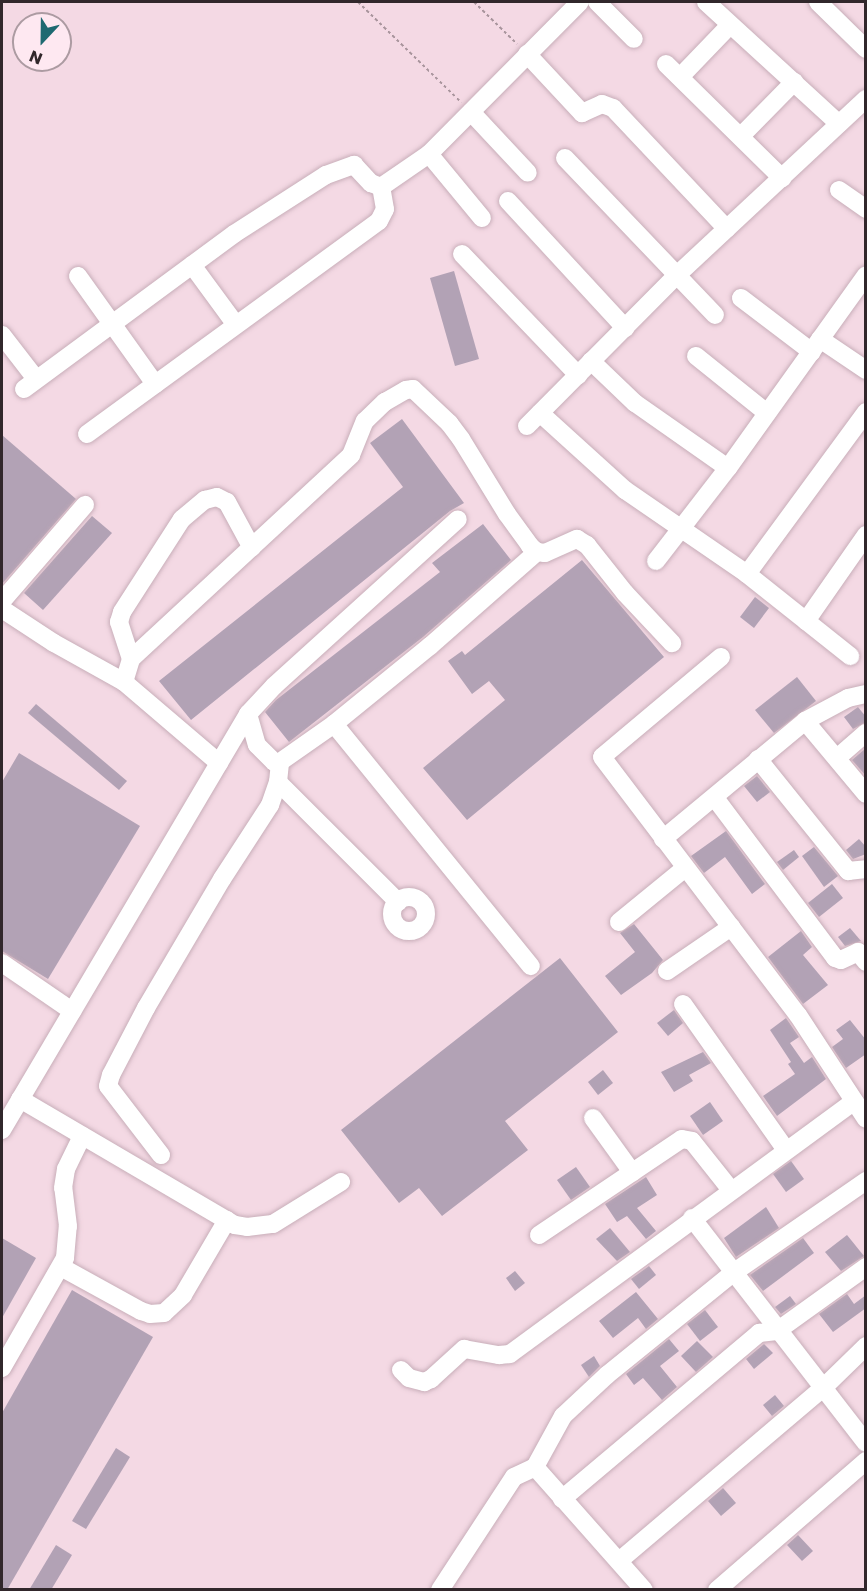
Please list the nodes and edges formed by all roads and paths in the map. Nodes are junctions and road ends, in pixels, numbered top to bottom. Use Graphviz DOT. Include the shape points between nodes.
graph roads {
  1 [pos="358,2"];
  2 [pos="474,2"];
  3 [pos="580,2"];
  4 [pos="597,2"];
  5 [pos="706,2"];
  6 [pos="818,2"];
  7 [pos="730,25"];
  8 [pos="634,39"];
  9 [pos="866,49"];
  10 [pos="527,54"];
  11 [pos="666,64"];
  12 [pos="681,76"];
  13 [pos="794,82"];
  14 [pos="866,99"];
  15 [pos="471,111"];
  16 [pos="839,124"];
  17 [pos="741,136"];
  18 [pos="429,154"];
  19 [pos="565,158"];
  20 [pos="528,173"];
  21 [pos="782,178"];
  22 [pos="381,187"];
  23 [pos="838,190"];
  24 [pos="508,201"];
  25 [pos="866,209"];
  26 [pos="482,218"];
  27 [pos="727,229"];
  28 [pos="462,254"];
  29 [pos="192,265"];
  30 [pos="866,275"];
  31 [pos="78,276"];
  32 [pos="676,276"];
  33 [pos="741,298"];
  34 [pos="715,315"];
  35 [pos="113,324"];
  36 [pos="236,325"];
  37 [pos="625,328"];
  38 [pos="2,335"];
  39 [pos="816,345"];
  40 [pos="696,356"];
  41 [pos="591,362"];
  42 [pos="866,370"];
  43 [pos="578,375"];
  44 [pos="155,384"];
  45 [pos="866,412"];
  46 [pos="767,413"];
  47 [pos="87,434"];
  48 [pos="728,468"];
  49 [pos="85,505"];
  50 [pos="458,519"];
  51 [pos="681,529"];
  52 [pos="866,535"];
  53 [pos="252,548"];
  54 [pos="537,552"];
  55 [pos="656,561"];
  56 [pos="747,574"];
  57 [pos="2,602"];
  58 [pos="2,609"];
  59 [pos="806,621"];
  60 [pos="672,643"];
  61 [pos="850,656"];
  62 [pos="721,657"];
  63 [pos="131,659"];
  64 [pos="124,682"];
  65 [pos="866,694"];
  66 [pos="248,714"];
  67 [pos="806,721"];
  68 [pos="334,724"];
  69 [pos="866,734"];
  70 [pos="837,758"];
  71 [pos="758,759"];
  72 [pos="280,762"];
  73 [pos="219,763"];
  74 [pos="278,782"];
  75 [pos="866,794"];
  76 [pos="716,798"];
  77 [pos="663,839"];
  78 [pos="685,868"];
  79 [pos="865,871"];
  80 [pos="398,902"];
  81 [pos="619,922"];
  82 [pos="731,927"];
  83 [pos="863,954"];
  84 [pos="2,963"];
  85 [pos="531,966"];
  86 [pos="667,971"];
  87 [pos="683,1004"];
  88 [pos="72,1011"];
  89 [pos="20,1099"];
  90 [pos="854,1101"];
  91 [pos="593,1118"];
  92 [pos="866,1119"];
  93 [pos="2,1130"];
  94 [pos="82,1136"];
  95 [pos="786,1150"];
  96 [pos="161,1155"];
  97 [pos="632,1172"];
  98 [pos="866,1180"];
  99 [pos="342,1182"];
  100 [pos="730,1190"];
  101 [pos="692,1218"];
  102 [pos="227,1220"];
  103 [pos="539,1235"];
  104 [pos="61,1267"];
  105 [pos="866,1267"];
  106 [pos="733,1273"];
  107 [pos="777,1330"];
  108 [pos="866,1346"];
  109 [pos="2,1368"];
  110 [pos="401,1370"];
  111 [pos="822,1389"];
  112 [pos="866,1443"];
  113 [pos="866,1461"];
  114 [pos="535,1467"];
  115 [pos="562,1499"];
  116 [pos="619,1561"];
  117 [pos="440,1590"];
  118 [pos="644,1590"];
  119 [pos="717,1590"];
  1 -- 15 [label="path"];
  2 -- 10 [label="path"];
  3 -- 10 [label="street"];
  4 -- 8 [label="street"];
  5 -- 7 [label="street"];
  6 -- 9 [label="street"];
  7 -- 12 [label="street"];
  7 -- 13 [label="street"];
  10 -- 15 [label="street"];
  10 -- 27 [label="street" via="582,113 602,104 613,108"];
  11 -- 12 [label="street"];
  12 -- 17 [label="street"];
  13 -- 16 [label="street"];
  13 -- 17 [label="street"];
  14 -- 16 [label="street"];
  15 -- 18 [label="street"];
  15 -- 20 [label="street"];
  16 -- 21 [label="street"];
  17 -- 21 [label="street"];
  18 -- 22 [label="street"];
  18 -- 26 [label="street"];
  19 -- 32 [label="street"];
  21 -- 27 [label="street"];
  22 -- 29 [label="street" via="371,183 354,165 337,170"];
  22 -- 36 [label="street" via="385,209 379,221"];
  23 -- 25 [label="street"];
  24 -- 37 [label="street"];
  27 -- 32 [label="street"];
  28 -- 43 [label="street"];
  29 -- 35 [label="street"];
  29 -- 36 [label="street"];
  30 -- 39 [label="street"];
  31 -- 35 [label="street"];
  32 -- 34 [label="street"];
  32 -- 37 [label="street"];
  33 -- 39 [label="street"];
  35 -- 38 [label="street" via="30,384"];
  35 -- 44 [label="street"];
  36 -- 44 [label="street"];
  37 -- 41 [label="street"];
  39 -- 42 [label="street"];
  39 -- 46 [label="street"];
  40 -- 46 [label="street"];
  41 -- 43 [label="street"];
  41 -- 48 [label="street" via="635,403"];
  43 -- 51 [label="street" via="533,420"];
  44 -- 47 [label="street"];
  45 -- 56 [label="street"];
  46 -- 48 [label="street"];
  48 -- 51 [label="street"];
  49 -- 57 [label="street"];
  50 -- 66 [label="street"];
  51 -- 55 [label="street"];
  51 -- 56 [label="street"];
  52 -- 59 [label="street"];
  53 -- 54 [label="street" via="351,455 365,421 385,402 413,389 449,423 507,514"];
  53 -- 63 [label="street"];
  53 -- 63 [label="street" via="226,502 217,497 205,500 182,519 122,612 119,622"];
  54 -- 60 [label="street" via="555,550 577,539 587,544 625,593"];
  54 -- 68 [label="street" via="514,576"];
  56 -- 59 [label="street"];
  58 -- 64 [label="street"];
  59 -- 61 [label="street"];
  62 -- 77 [label="street" via="602,758"];
  63 -- 64 [label="street"];
  64 -- 73 [label="street"];
  65 -- 67 [label="street" via="848,698"];
  66 -- 72 [label="street" via="257,745 274,762"];
  66 -- 73 [label="street"];
  67 -- 70 [label="street"];
  67 -- 71 [label="street"];
  68 -- 72 [label="street"];
  68 -- 85 [label="street"];
  69 -- 70 [label="street"];
  70 -- 75 [label="street"];
  71 -- 76 [label="street"];
  71 -- 79 [label="street" via="848,871"];
  72 -- 74 [label="street"];
  73 -- 88 [label="street"];
  74 -- 80 [label="street"];
  74 -- 96 [label="street" via="270,805 204,908 111,1075 108,1086"];
  76 -- 77 [label="street"];
  76 -- 83 [label="street" via="835,958"];
  77 -- 78 [label="street"];
  78 -- 81 [label="street"];
  78 -- 82 [label="street"];
  82 -- 86 [label="street"];
  82 -- 90 [label="street" via="798,1015"];
  84 -- 88 [label="street"];
  87 -- 95 [label="street"];
  88 -- 89 [label="street"];
  89 -- 93 [label="street"];
  89 -- 94 [label="street"];
  90 -- 92 [label="street"];
  90 -- 95 [label="street"];
  91 -- 97 [label="street"];
  94 -- 102 [label="street"];
  94 -- 104 [label="street" via="66,1169 63,1188 68,1226"];
  95 -- 100 [label="street"];
  97 -- 100 [label="street" via="687,1139"];
  97 -- 103 [label="street"];
  98 -- 106 [label="street"];
  99 -- 102 [label="street" via="273,1224 247,1227"];
  100 -- 101 [label="street"];
  101 -- 106 [label="street"];
  101 -- 110 [label="street" via="510,1354 464,1350 424,1382 409,1378"];
  102 -- 104 [label="street" via="183,1294 164,1313 141,1311"];
  104 -- 109 [label="street"];
  105 -- 107 [label="street"];
  106 -- 107 [label="street"];
  106 -- 114 [label="street" via="607,1375 563,1416"];
  107 -- 111 [label="street"];
  107 -- 115 [label="street" via="759,1333"];
  108 -- 111 [label="street"];
  111 -- 112 [label="street"];
  111 -- 116 [label="street"];
  113 -- 119 [label="street"];
  114 -- 115 [label="street"];
  114 -- 117 [label="street" via="514,1477"];
  115 -- 116 [label="street"];
  116 -- 118 [label="street"];
}
